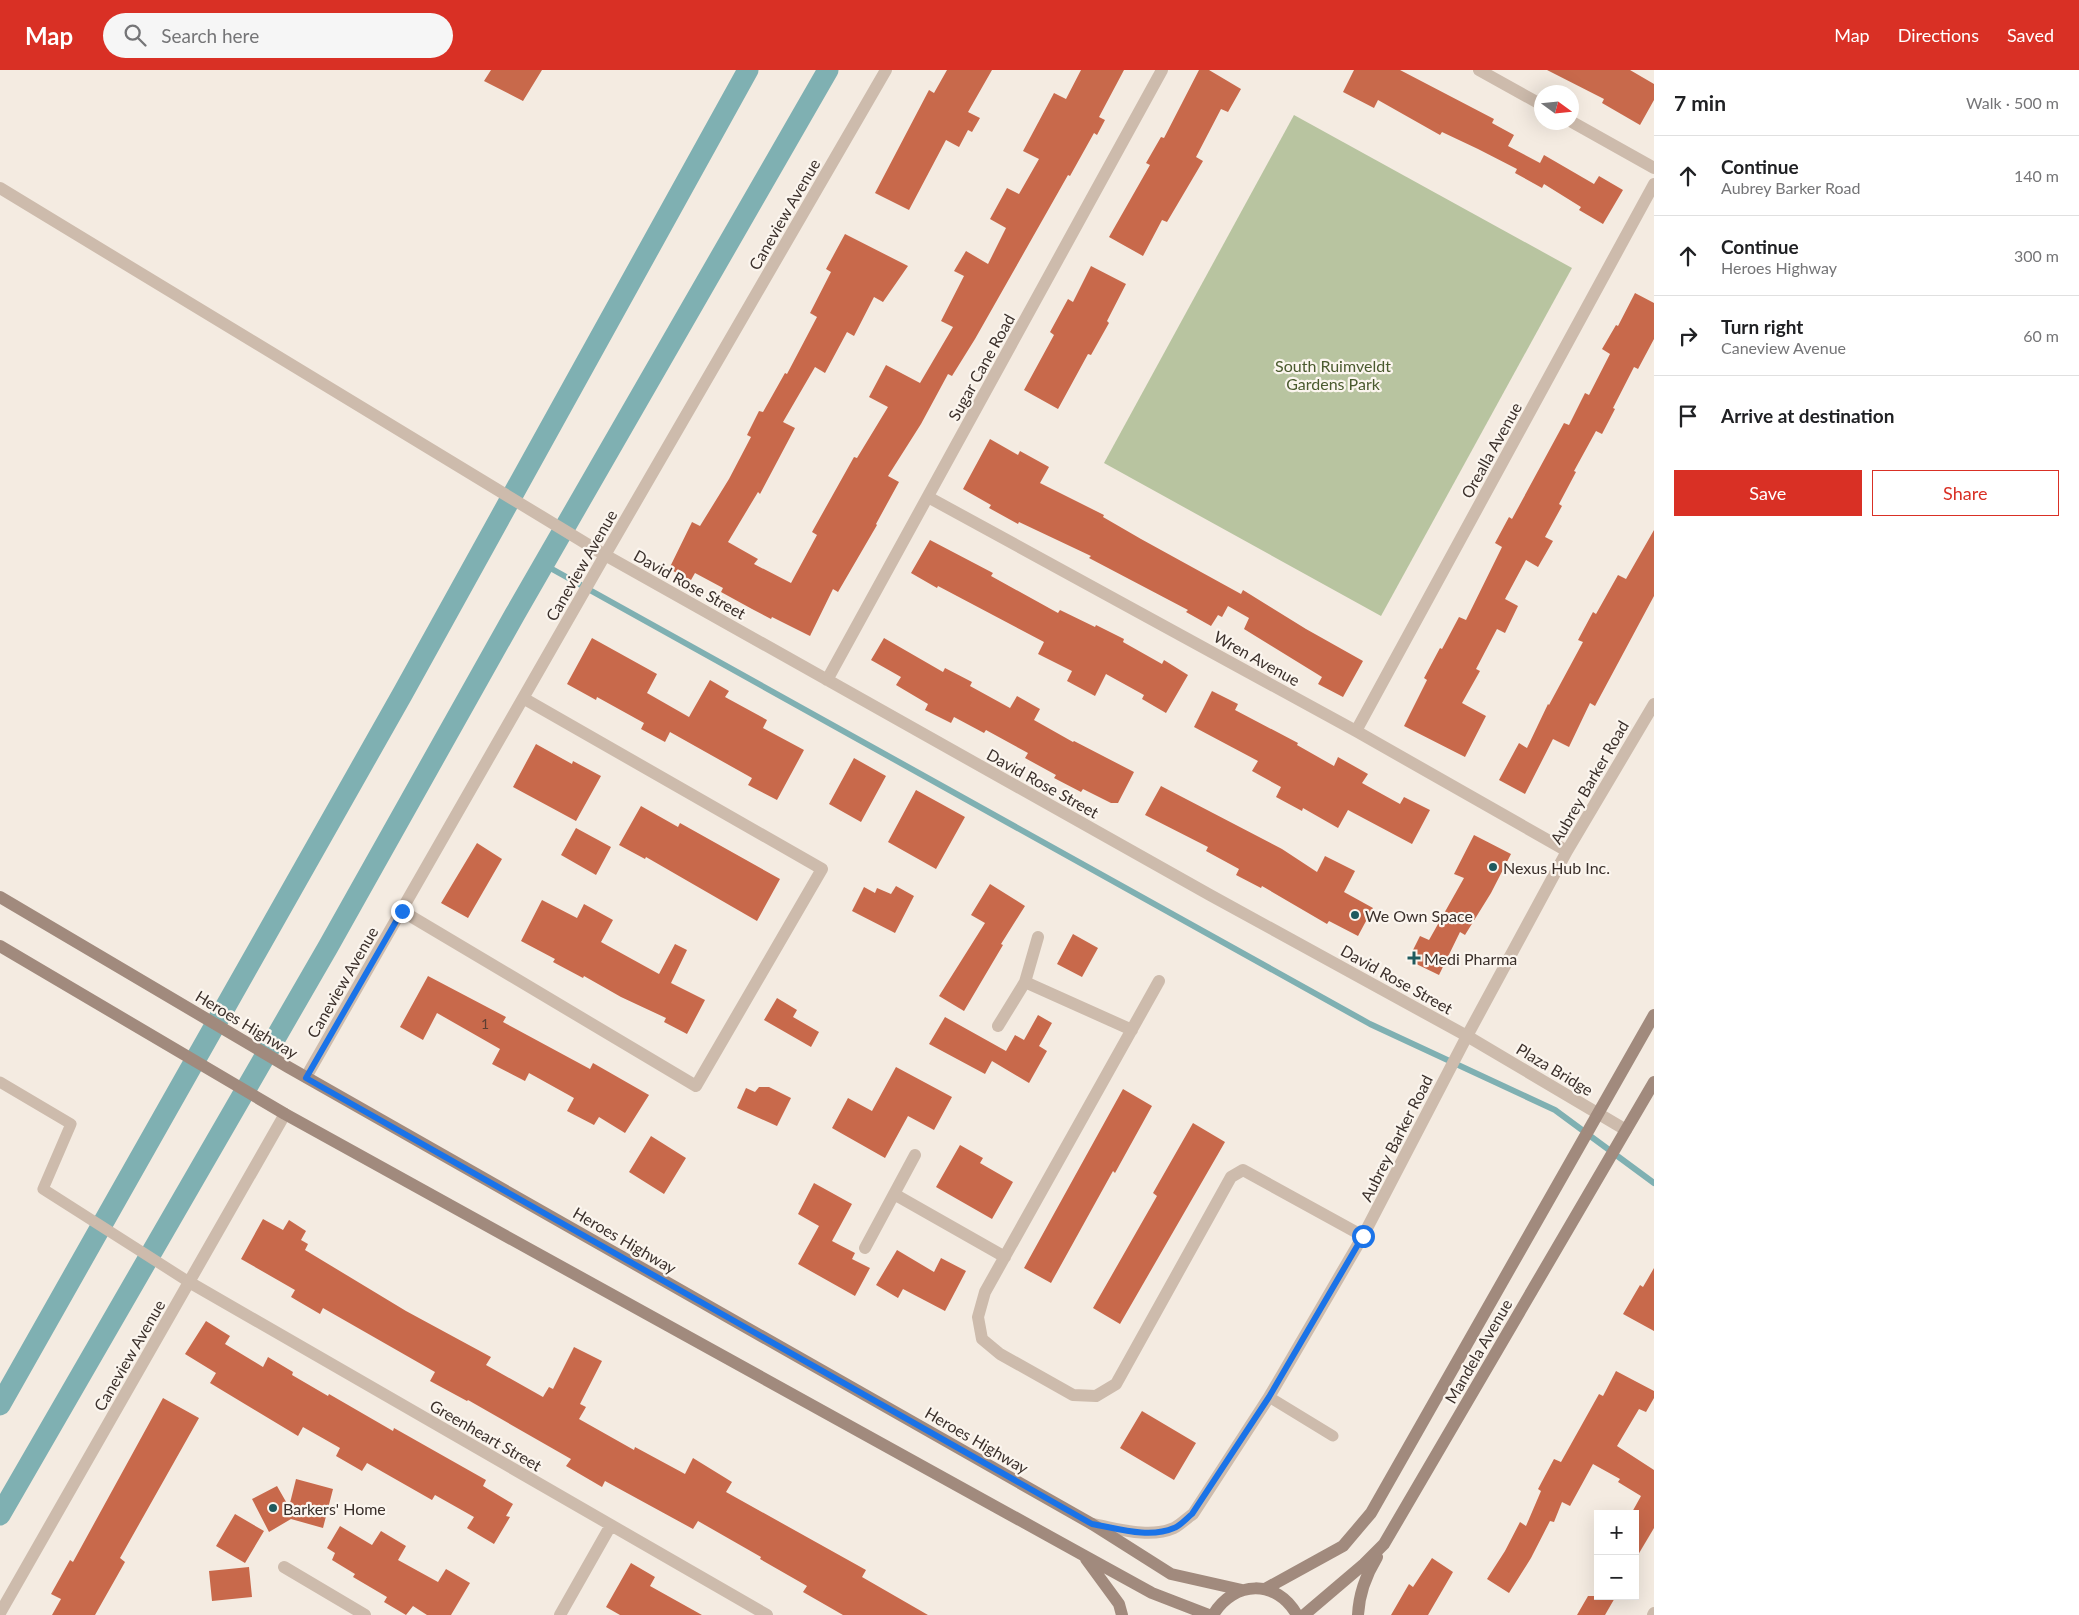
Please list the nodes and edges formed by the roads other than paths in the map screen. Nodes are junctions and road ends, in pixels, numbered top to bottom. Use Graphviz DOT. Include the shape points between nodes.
graph roads {
  1 [pos="886,70"];
  2 [pos="1162,70"];
  3 [pos="1478,70"];
  4 [pos="1534,101"];
  5 [pos="1579,126"];
  6 [pos="1654,168"];
  7 [pos="1654,184"];
  8 [pos="0,188"];
  9 [pos="928,497"];
  10 [pos="603,553"];
  11 [pos="828,680"];
  12 [pos="523,698"];
  13 [pos="1654,704"];
  14 [pos="1356,731"];
  15 [pos="1568,851"];
  16 [pos="0,897"];
  17 [pos="402,911"];
  18 [pos="1038,937"];
  19 [pos="0,946"];
  20 [pos="1159,981"];
  21 [pos="1025,982"];
  22 [pos="1654,1015"];
  23 [pos="998,1026"];
  24 [pos="1132,1030"];
  25 [pos="1467,1036"];
  26 [pos="306,1078"];
  27 [pos="0,1082"];
  28 [pos="1654,1082"];
  29 [pos="285,1114"];
  30 [pos="1598,1114"];
  31 [pos="1626,1130"];
  32 [pos="915,1155"];
  33 [pos="894,1194"];
  34 [pos="1363,1236"];
  35 [pos="865,1248"];
  36 [pos="1005,1257"];
  37 [pos="189,1282"];
  38 [pos="1269,1397"];
  39 [pos="1333,1436"];
  40 [pos="1092,1524"];
  41 [pos="611,1525"];
  42 [pos="1384,1544"];
  43 [pos="1083,1555"];
  44 [pos="284,1567"];
  45 [pos="1265,1589"];
  46 [pos="1242,1590"];
  47 [pos="0,1613"];
  48 [pos="366,1615"];
  49 [pos="560,1615"];
  50 [pos="767,1615"];
  51 [pos="1122,1615"];
  52 [pos="1209,1615"];
  53 [pos="1213,1615"];
  54 [pos="1297,1615"];
  55 [pos="1304,1615"];
  56 [pos="1358,1615"];
  1 -- 10 [label="street, Caneview Avenue"];
  2 -- 9 [label="street, Sugar Cane Road"];
  3 -- 4 [label="street"];
  5 -- 6 [label="street"];
  7 -- 14 [label="street, Orealla Avenue"];
  8 -- 10 [label="street, David Rose Street"];
  9 -- 11 [label="street, Sugar Cane Road"];
  9 -- 14 [label="street, Wren Avenue"];
  10 -- 11 [label="street, David Rose Street"];
  10 -- 12 [label="street, Caneview Avenue"];
  11 -- 25 [label="street, David Rose Street"];
  12 -- 17 [label="street, Caneview Avenue"];
  12 -- 17 [label="street" via="822,869 696,1086"];
  13 -- 15 [label="street, Aubrey Barker Road"];
  14 -- 15 [label="street, Wren Avenue"];
  15 -- 25 [label="street, Aubrey Barker Road"];
  16 -- 26 [label="main road, Heroes Highway"];
  17 -- 26 [label="street, Caneview Avenue"];
  18 -- 21 [label="street"];
  19 -- 29 [label="main road"];
  20 -- 24 [label="street"];
  21 -- 23 [label="street"];
  21 -- 24 [label="street"];
  22 -- 30 [label="main road"];
  24 -- 36 [label="street"];
  25 -- 30 [label="street, Plaza Bridge"];
  25 -- 34 [label="street, Aubrey Barker Road"];
  26 -- 40 [label="main road, Heroes Highway"];
  27 -- 37 [label="lane" via="71,1124 44,1189"];
  28 -- 31 [label="main road, Mandela Avenue"];
  29 -- 37 [label="street, Caneview Avenue"];
  29 -- 43 [label="main road"];
  30 -- 31 [label="street, Plaza Bridge"];
  30 -- 45 [label="main road" via="1371,1513 1343,1546"];
  31 -- 42 [label="main road, Mandela Avenue"];
  32 -- 33 [label="street"];
  33 -- 35 [label="street"];
  33 -- 36 [label="street"];
  34 -- 36 [label="street" via="1243,1170 1231,1177 1116,1384 1096,1396 1073,1395 1000,1354 982,1339 978,1317 986,1292"];
  34 -- 38 [label="street, Aubrey Barker Road"];
  37 -- 41 [label="street, Greenheart Street"];
  37 -- 47 [label="street, Caneview Avenue"];
  38 -- 39 [label="lane"];
  38 -- 40 [label="street, Aubrey Barker Road" via="1192,1514 1174,1528 1136,1532"];
  40 -- 46 [label="main road, Heroes Highway" via="1171,1574"];
  41 -- 49 [label="street"];
  41 -- 50 [label="street, Greenheart Street"];
  42 -- 55 [label="main road, Mandela Avenue"];
  42 -- 56 [label="main road" via="1370,1570 1359,1601"];
  43 -- 51 [label="main road" via="1119,1604"];
  43 -- 52 [label="main road" via="1152,1593"];
  44 -- 48 [label="street"];
  45 -- 46 [label="main road"];
  45 -- 54 [label="main road" via="1280,1595 1292,1605"];
  46 -- 53 [label="main road" via="1229,1596"];
}
